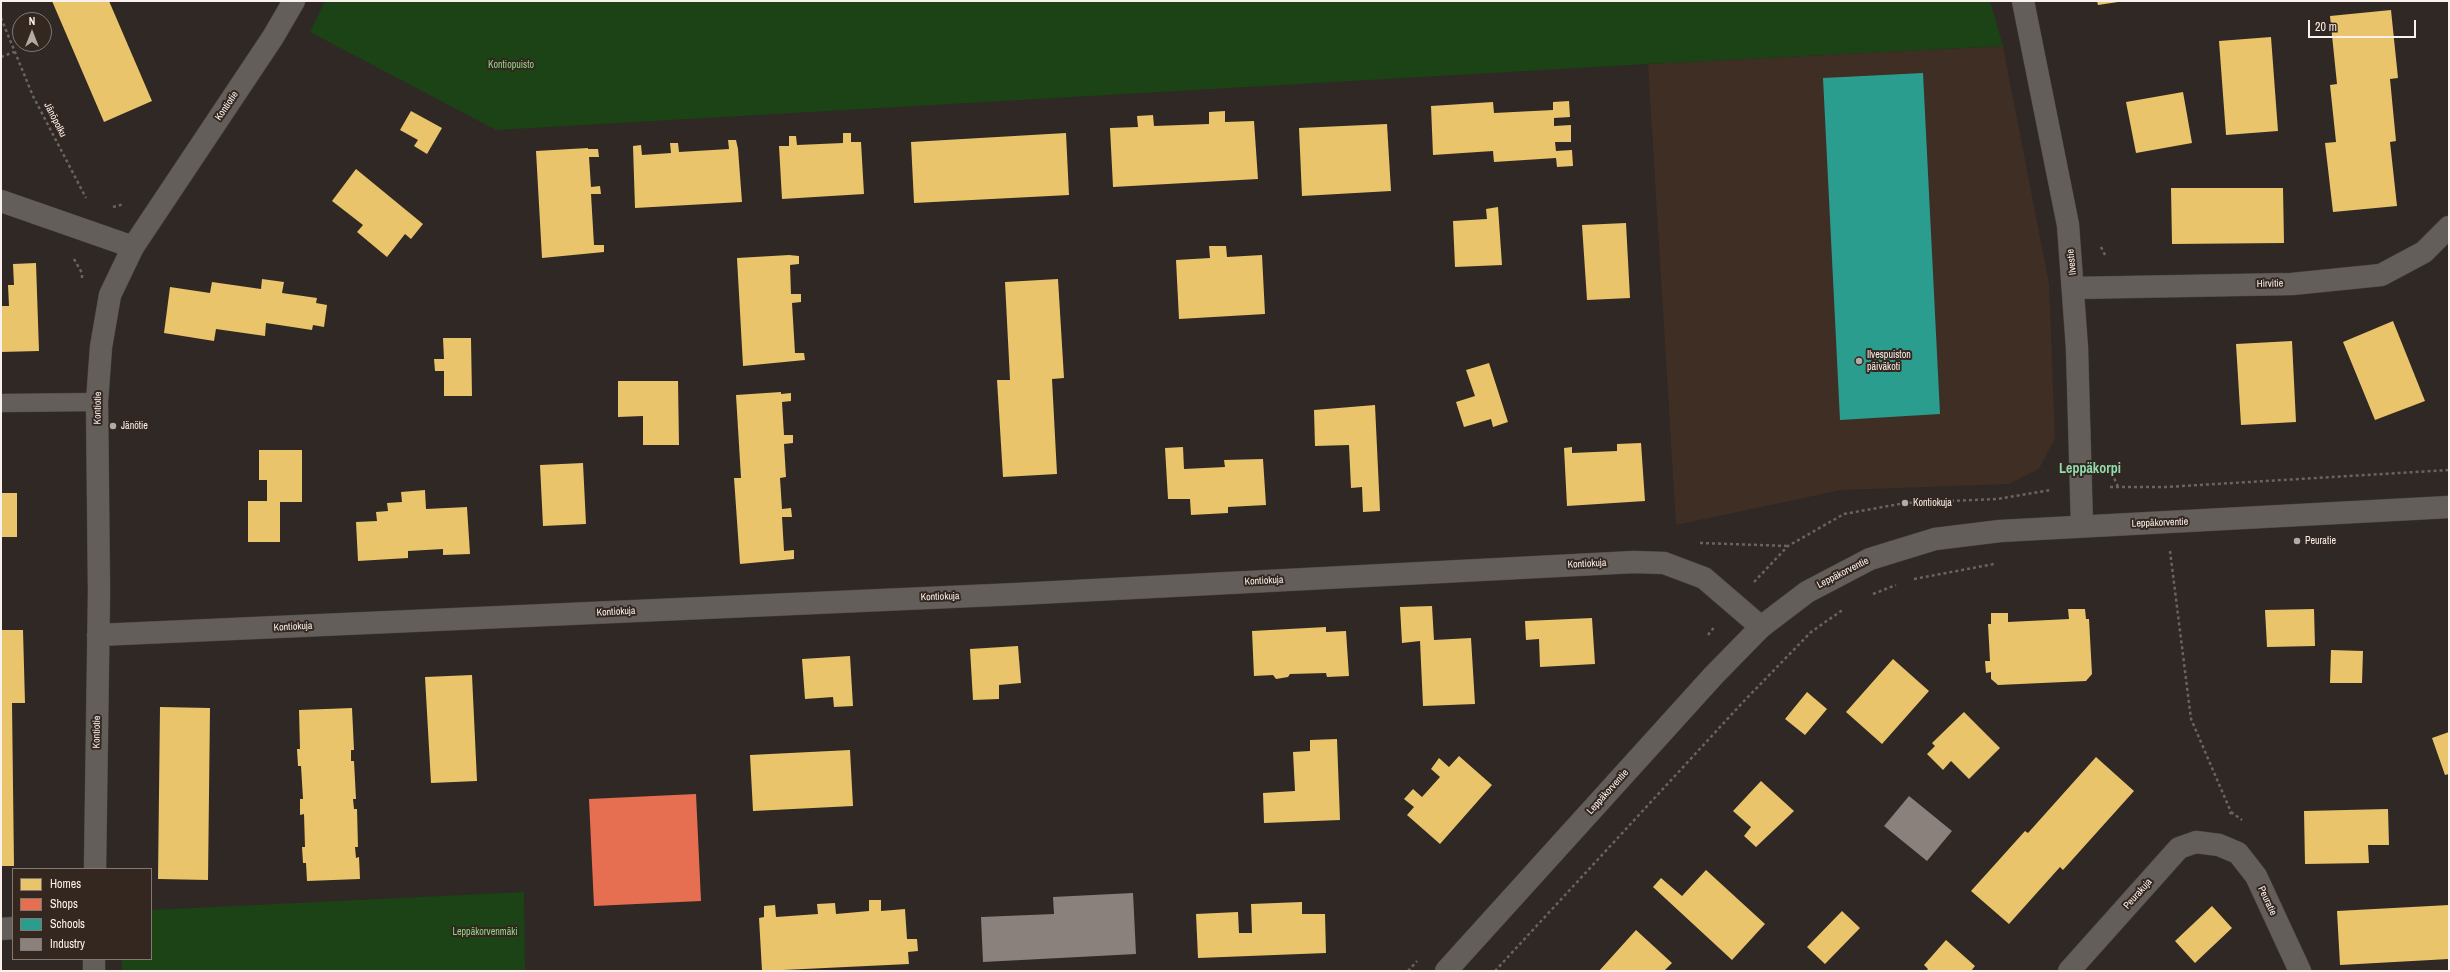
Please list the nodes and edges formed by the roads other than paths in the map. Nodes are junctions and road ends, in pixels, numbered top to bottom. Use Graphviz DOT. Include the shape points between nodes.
graph roads {
  1 [pos="294,1"];
  2 [pos="2023,1"];
  3 [pos="1,201"];
  4 [pos="2449,227"];
  5 [pos="133,247"];
  6 [pos="2074,288"];
  7 [pos="97,402"];
  8 [pos="1,403"];
  9 [pos="2449,507"];
  10 [pos="2082,526"];
  11 [pos="1761,627"];
  12 [pos="98,636"];
  13 [pos="2219,845"];
  14 [pos="95,868"];
  15 [pos="12,928"];
  16 [pos="1,929"];
  17 [pos="94,960"];
  18 [pos="94,971"];
  19 [pos="1446,971"];
  20 [pos="2069,971"];
  21 [pos="2300,971"];
  1 -- 5 [label="street, Kontiotie" via="273,37"];
  2 -- 6 [label="street, Ilvestie" via="2068,225"];
  3 -- 5 [label="street"];
  4 -- 6 [label="street, Hirvitie" via="2424,252 2381,275 2292,284"];
  5 -- 7 [label="street, Kontiotie" via="110,295 101,347"];
  6 -- 10 [label="street, Ilvestie"];
  7 -- 8 [label="lane"];
  7 -- 12 [label="street, Kontiotie"];
  9 -- 10 [label="street, Leppäkorventie"];
  10 -- 11 [label="street, Leppäkorventie" via="2000,531 1935,539 1870,559 1807,592"];
  11 -- 12 [label="street, Kontiokuja" via="1735,602 1704,578 1664,563 1634,562 1033,593"];
  11 -- 19 [label="street, Leppäkorventie" via="1714,675"];
  12 -- 14 [label="street, Kontiotie"];
  13 -- 20 [label="street, Peurakuja" via="2196,842 2179,848"];
  13 -- 21 [label="street, Peuratie" via="2238,852 2256,876"];
  15 -- 16 [label="street"];
  17 -- 18 [label="street"];
}
